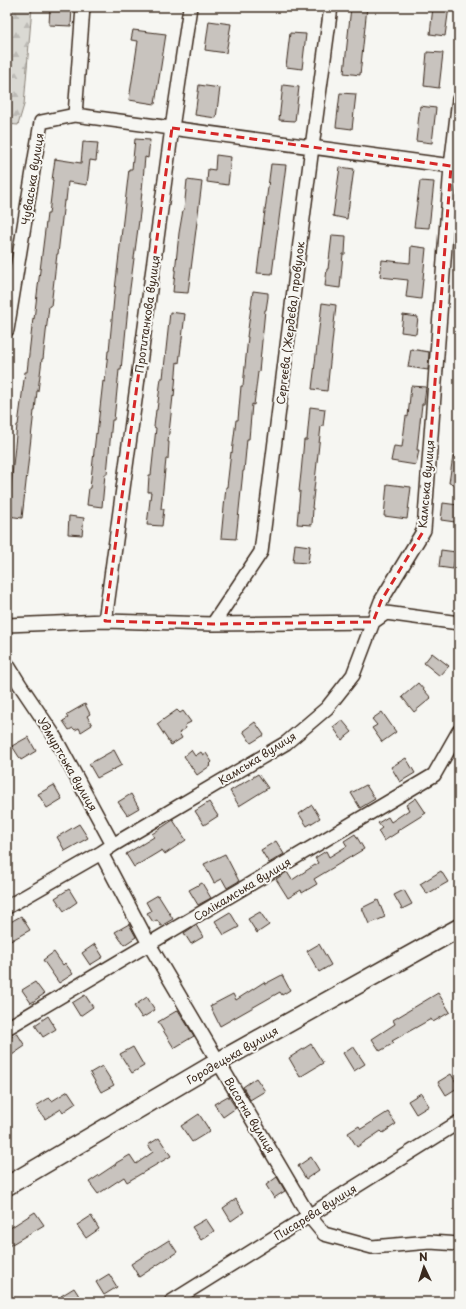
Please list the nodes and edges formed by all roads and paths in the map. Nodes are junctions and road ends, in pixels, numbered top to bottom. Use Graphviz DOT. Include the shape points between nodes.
graph roads {
  1 [pos="83,7"];
  2 [pos="190,7"];
  3 [pos="331,7"];
  4 [pos="459,98"];
  5 [pos="75,115"];
  6 [pos="172,128"];
  7 [pos="312,147"];
  8 [pos="455,167"];
  9 [pos="7,330"];
  10 [pos="105,621"];
  11 [pos="373,622"];
  12 [pos="459,623"];
  13 [pos="213,624"];
  14 [pos="7,625"];
  15 [pos="7,664"];
  16 [pos="459,731"];
  17 [pos="113,845"];
  18 [pos="101,853"];
  19 [pos="7,907"];
  20 [pos="459,928"];
  21 [pos="149,944"];
  22 [pos="7,1028"];
  23 [pos="218,1062"];
  24 [pos="459,1122"];
  25 [pos="7,1186"];
  26 [pos="309,1216"];
  27 [pos="459,1244"];
  28 [pos="170,1302"];
  1 -- 5 [label="street"];
  2 -- 6 [label="street, Протитанкова вулиця"];
  3 -- 7 [label="street, Сергеєва (Жердєва) провулок"];
  4 -- 8 [label="street, Камська вулиця"];
  5 -- 6 [label="street"];
  5 -- 9 [label="street, Чуваська вулиця" via="41,122"];
  6 -- 7 [label="street"];
  6 -- 10 [label="street, Протитанкова вулиця"];
  7 -- 8 [label="street"];
  7 -- 13 [label="street, Сергеєва (Жердєва) провулок" via="261,552"];
  8 -- 11 [label="street, Камська вулиця" via="424,530 381,601"];
  10 -- 13 [label="street"];
  10 -- 14 [label="street"];
  11 -- 12 [label="street" via="386,613"];
  11 -- 13 [label="street"];
  11 -- 17 [label="street, Камська вулиця" via="353,675 328,708 286,743"];
  15 -- 17 [label="street, Удмуртська вулиця" via="53,734"];
  16 -- 21 [label="street, Солікамська вулиця" via="434,775"];
  17 -- 18 [label="street, Камська вулиця"];
  18 -- 19 [label="street, Камська вулиця"];
  18 -- 21 [label="street, Висотна вулиця"];
  20 -- 23 [label="main road, Городецька вулиця"];
  21 -- 22 [label="street, Солікамська вулиця"];
  21 -- 23 [label="street, Висотна вулиця"];
  23 -- 25 [label="main road, Городецька вулиця"];
  23 -- 26 [label="street, Висотна вулиця"];
  24 -- 26 [label="street, Писарєва вулиця"];
  26 -- 27 [label="street, Висотна вулиця" via="324,1234 372,1247 430,1242"];
  26 -- 28 [label="street, Писарєва вулиця"];
}
